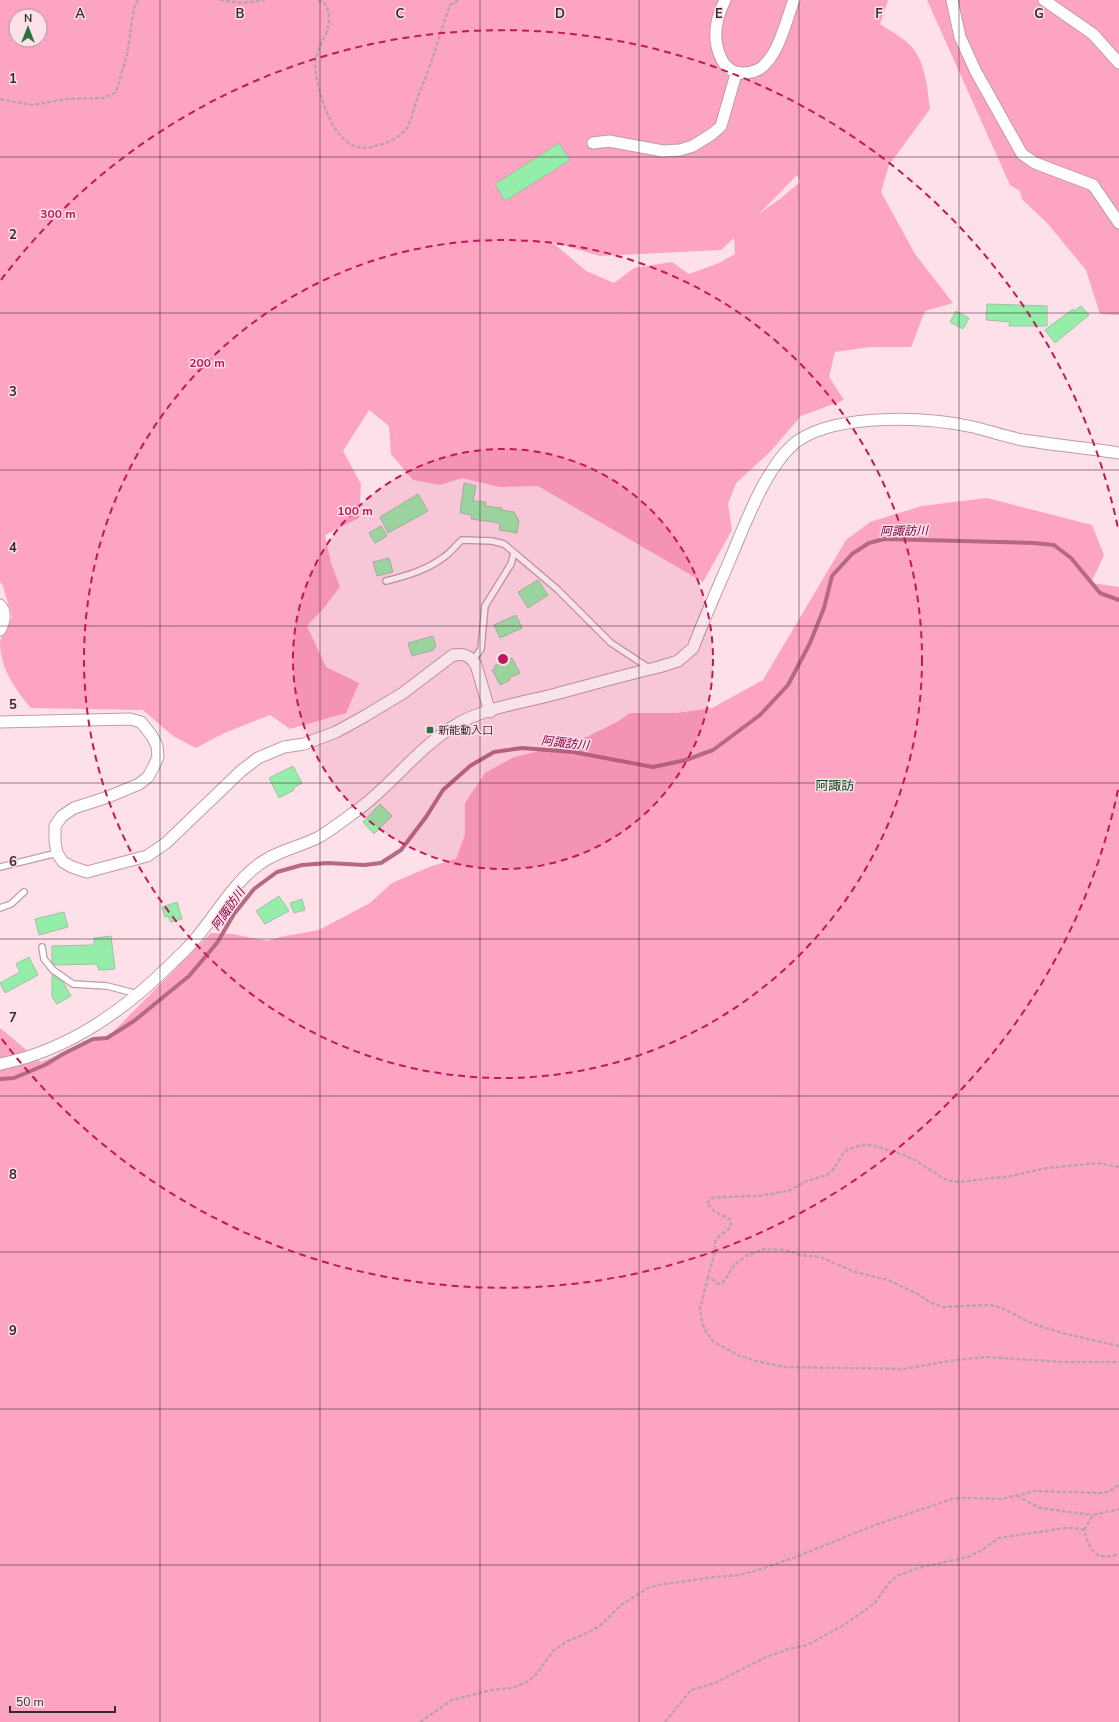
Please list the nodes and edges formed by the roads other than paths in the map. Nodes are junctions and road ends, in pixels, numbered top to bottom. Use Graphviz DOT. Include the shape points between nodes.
graph roads {
  1 [pos="725,0"];
  2 [pos="794,0"];
  3 [pos="952,0"];
  4 [pos="1044,0"];
  5 [pos="1119,62"];
  6 [pos="736,74"];
  7 [pos="593,143"];
  8 [pos="1118,221"];
  9 [pos="1119,453"];
  10 [pos="514,553"];
  11 [pos="386,581"];
  12 [pos="0,605"];
  13 [pos="0,630"];
  14 [pos="473,660"];
  15 [pos="651,669"];
  16 [pos="490,712"];
  17 [pos="0,722"];
  18 [pos="56,853"];
  19 [pos="0,868"];
  20 [pos="24,892"];
  21 [pos="0,908"];
  22 [pos="42,947"];
  23 [pos="138,994"];
  24 [pos="0,1064"];
  1 -- 6 [label="street" via="717,23 717,46 720,57"];
  2 -- 6 [label="street" via="768,62 758,70"];
  3 -- 8 [label="street" via="960,37 976,72 1022,154 1035,163 1093,185"];
  4 -- 5 [label="street" via="1092,34"];
  6 -- 7 [label="street" via="721,126 694,146 663,151 609,140"];
  9 -- 15 [label="street" via="1023,440 973,427 924,420 843,424 809,435 799,440 776,464 764,484 693,648 678,661"];
  10 -- 11 [label="lane" via="504,544 462,540 444,557 414,574"];
  10 -- 14 [label="lane" via="511,564 485,606 481,649"];
  10 -- 15 [label="lane" via="557,589 611,643"];
  12 -- 13 [label="street" via="4,618"];
  14 -- 16 [label="street"];
  14 -- 18 [label="street" via="462,654 454,655 403,694 336,732 304,744 284,747 258,758 166,843 148,856 87,872 63,862"];
  15 -- 16 [label="street"];
  16 -- 23 [label="street" via="454,726 415,757 359,810 319,837 260,864 234,888 196,939"];
  17 -- 18 [label="street" via="130,719 141,722 157,746 158,757 148,777 127,790 74,808 62,816 55,826"];
  18 -- 19 [label="lane"];
  20 -- 21 [label="lane" via="11,904"];
  22 -- 23 [label="lane" via="44,959 53,970 73,984 107,986"];
  23 -- 24 [label="street" via="96,1025 35,1054"];
}
